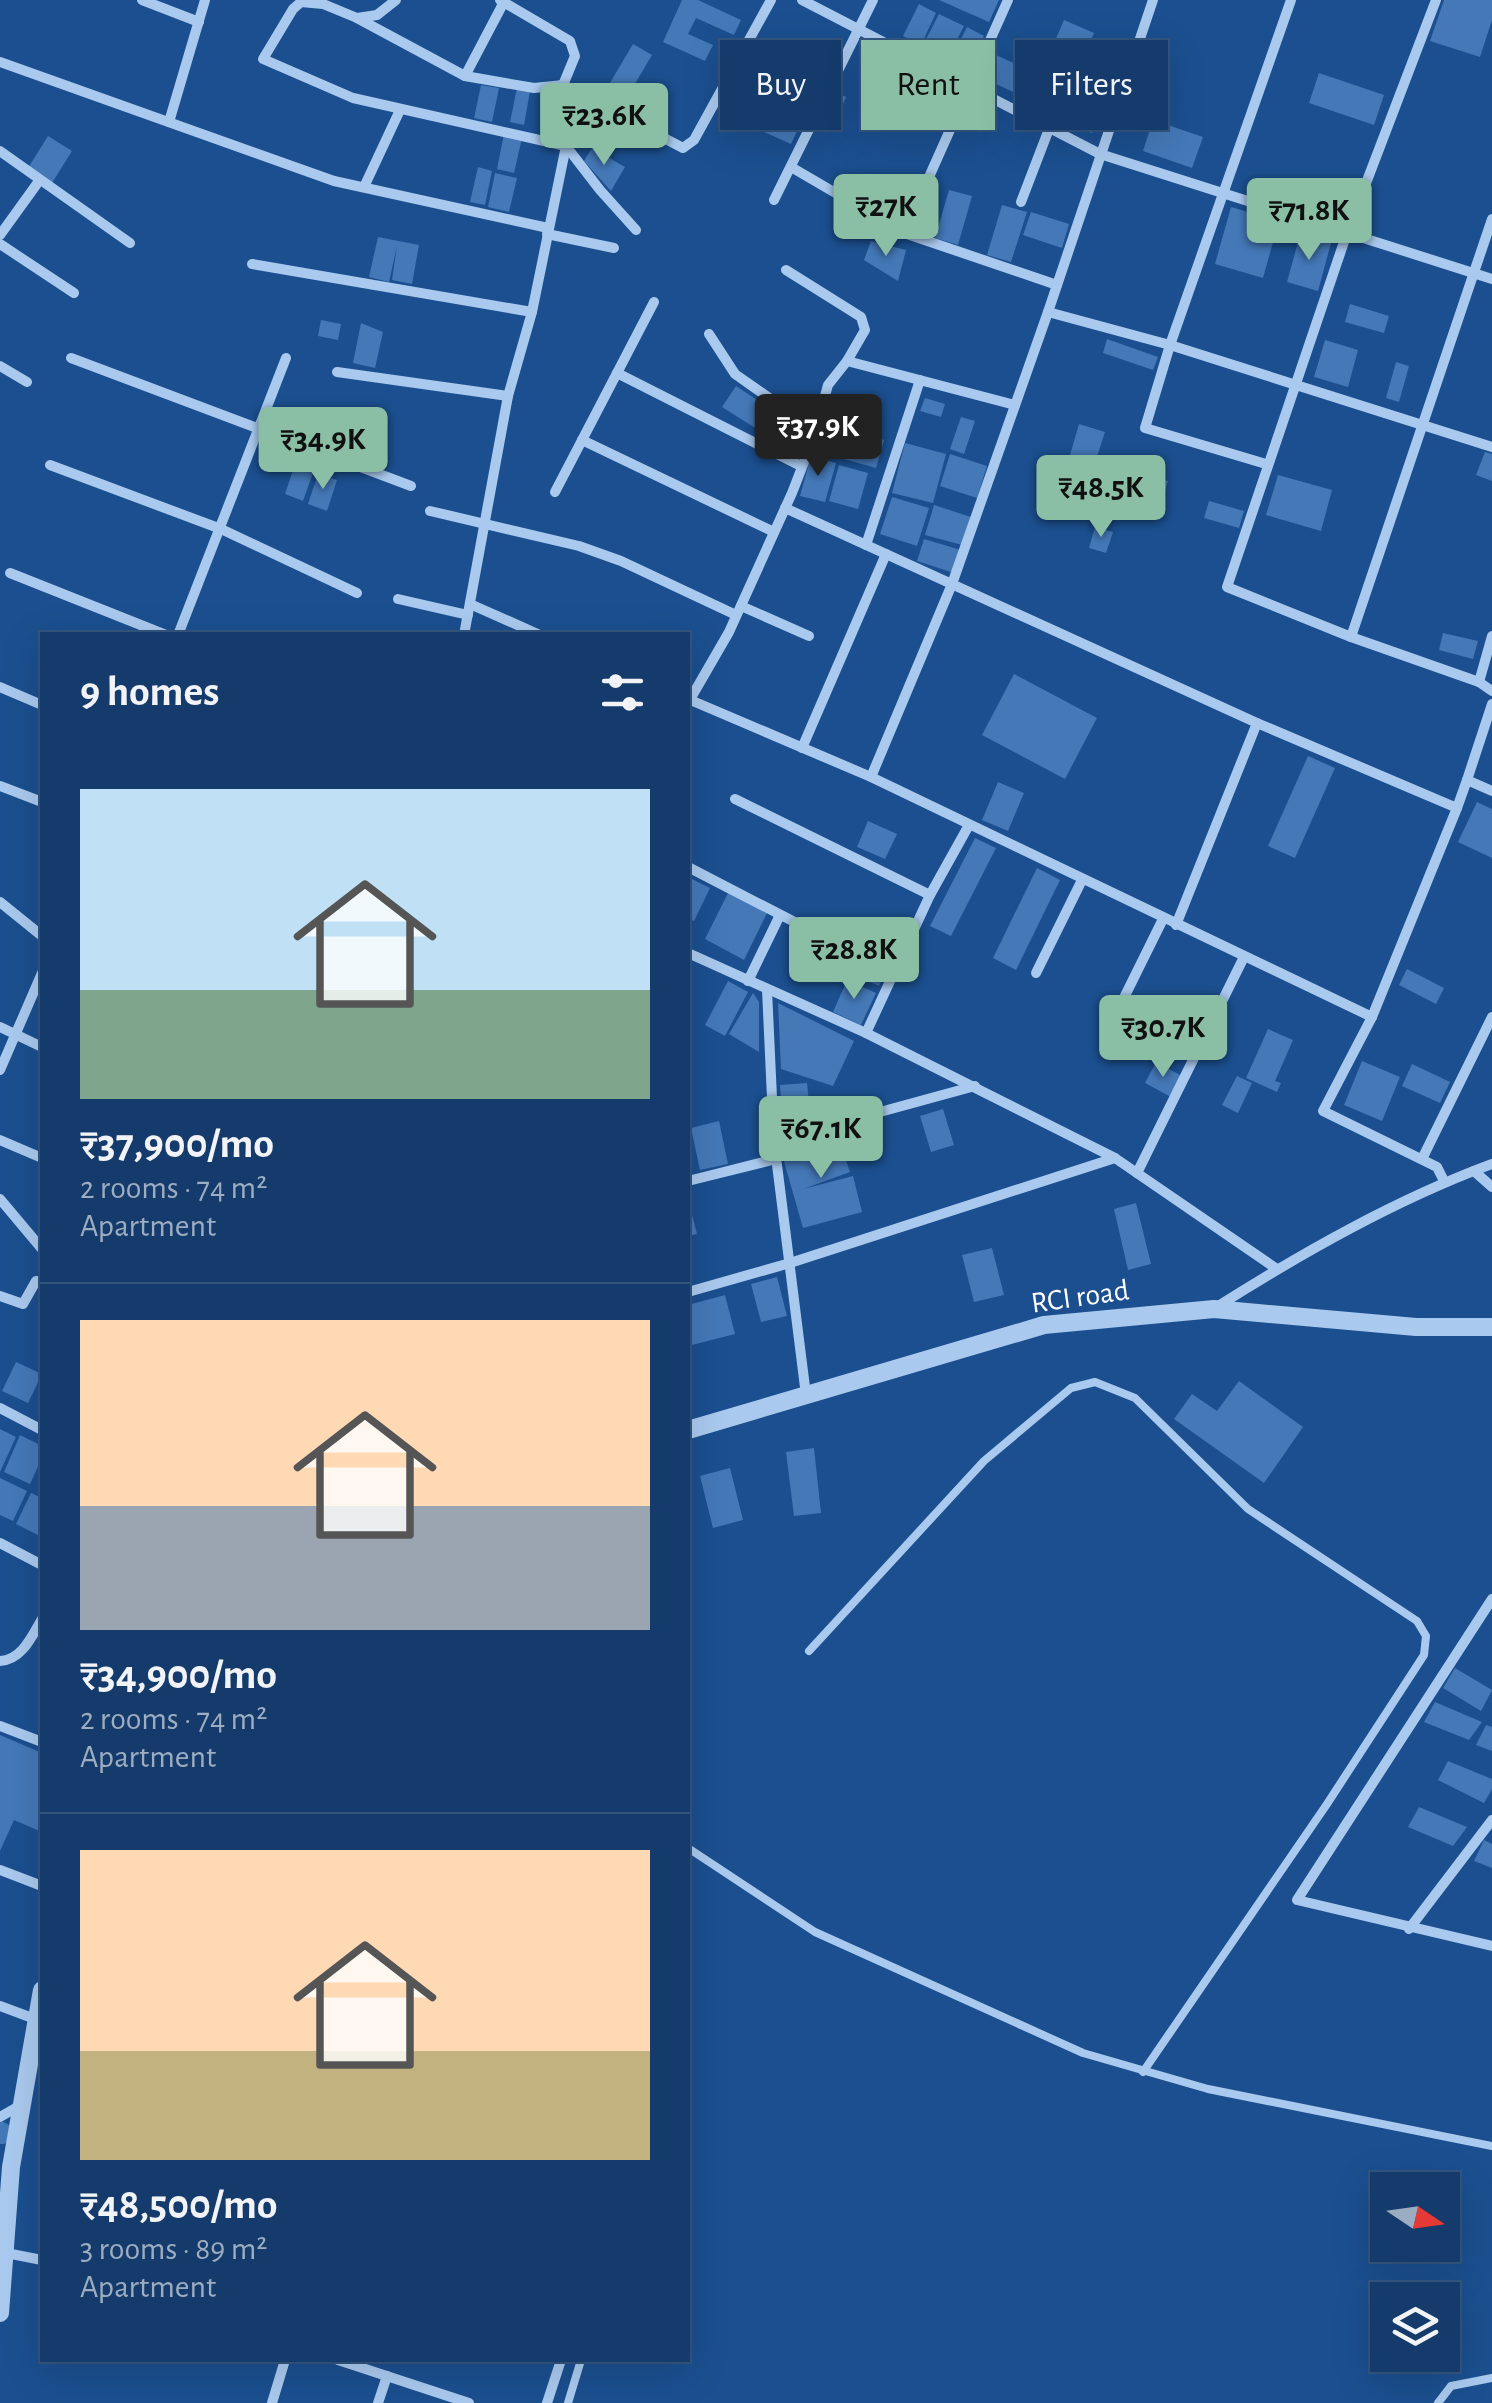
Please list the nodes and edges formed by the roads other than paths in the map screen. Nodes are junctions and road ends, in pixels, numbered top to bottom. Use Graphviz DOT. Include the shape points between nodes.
graph roads {
  1 [pos="142,0"];
  2 [pos="205,0"];
  3 [pos="396,0"];
  4 [pos="771,0"];
  5 [pos="802,0"];
  6 [pos="873,0"];
  7 [pos="1008,0"];
  8 [pos="1153,0"];
  9 [pos="1291,0"];
  10 [pos="1436,0"];
  11 [pos="503,1"];
  12 [pos="357,18"];
  13 [pos="199,22"];
  14 [pos="859,30"];
  15 [pos="878,40"];
  16 [pos="990,40"];
  17 [pos="0,62"];
  18 [pos="465,76"];
  19 [pos="563,85"];
  20 [pos="400,110"];
  21 [pos="169,122"];
  22 [pos="950,130"];
  23 [pos="1049,130"];
  24 [pos="1051,130"];
  25 [pos="566,146"];
  26 [pos="0,150"];
  27 [pos="1100,154"];
  28 [pos="790,167"];
  29 [pos="39,181"];
  30 [pos="364,188"];
  31 [pos="1225,192"];
  32 [pos="774,200"];
  33 [pos="1021,202"];
  34 [pos="1492,219"];
  35 [pos="636,230"];
  36 [pos="548,231"];
  37 [pos="904,233"];
  38 [pos="1347,233"];
  39 [pos="0,236"];
  40 [pos="130,243"];
  41 [pos="0,244"];
  42 [pos="614,248"];
  43 [pos="252,264"];
  44 [pos="786,270"];
  45 [pos="1473,272"];
  46 [pos="1492,279"];
  47 [pos="1057,285"];
  48 [pos="74,293"];
  49 [pos="654,302"];
  50 [pos="532,312"];
  51 [pos="1048,312"];
  52 [pos="709,334"];
  53 [pos="1170,346"];
  54 [pos="71,358"];
  55 [pos="286,358"];
  56 [pos="846,361"];
  57 [pos="0,366"];
  58 [pos="337,372"];
  59 [pos="616,373"];
  60 [pos="920,380"];
  61 [pos="27,382"];
  62 [pos="1296,386"];
  63 [pos="508,396"];
  64 [pos="1015,406"];
  65 [pos="1422,424"];
  66 [pos="260,430"];
  67 [pos="816,430"];
  68 [pos="582,440"];
  69 [pos="1492,447"];
  70 [pos="1266,464"];
  71 [pos="50,465"];
  72 [pos="801,466"];
  73 [pos="412,486"];
  74 [pos="555,492"];
  75 [pos="785,508"];
  76 [pos="430,511"];
  77 [pos="485,523"];
  78 [pos="220,529"];
  79 [pos="774,532"];
  80 [pos="866,545"];
  81 [pos="886,554"];
  82 [pos="10,573"];
  83 [pos="952,584"];
  84 [pos="357,593"];
  85 [pos="398,599"];
  86 [pos="469,610"];
  87 [pos="738,610"];
  88 [pos="158,632"];
  89 [pos="179,632"];
  90 [pos="465,632"];
  91 [pos="531,632"];
  92 [pos="808,636"];
  93 [pos="1492,636"];
  94 [pos="1351,637"];
  95 [pos="1479,682"];
  96 [pos="0,687"];
  97 [pos="1492,691"];
  98 [pos="690,697"];
  99 [pos="690,702"];
  100 [pos="40,704"];
  101 [pos="1492,704"];
  102 [pos="1258,723"];
  103 [pos="802,748"];
  104 [pos="871,778"];
  105 [pos="1468,780"];
  106 [pos="0,786"];
  107 [pos="1492,791"];
  108 [pos="735,798"];
  109 [pos="40,801"];
  110 [pos="1457,808"];
  111 [pos="969,825"];
  112 [pos="690,868"];
  113 [pos="1082,880"];
  114 [pos="930,896"];
  115 [pos="0,902"];
  116 [pos="780,915"];
  117 [pos="1164,920"];
  118 [pos="1176,925"];
  119 [pos="40,934"];
  120 [pos="839,945"];
  121 [pos="690,954"];
  122 [pos="1244,957"];
  123 [pos="1036,973"];
  124 [pos="40,978"];
  125 [pos="748,980"];
  126 [pos="768,990"];
  127 [pos="1372,1016"];
  128 [pos="1114,1018"];
  129 [pos="1492,1018"];
  130 [pos="0,1028"];
  131 [pos="866,1033"];
  132 [pos="16,1035"];
  133 [pos="40,1046"];
  134 [pos="0,1070"];
  135 [pos="975,1086"];
  136 [pos="0,1140"];
  137 [pos="774,1141"];
  138 [pos="40,1157"];
  139 [pos="1116,1158"];
  140 [pos="1422,1158"];
  141 [pos="776,1159"];
  142 [pos="1492,1164"];
  143 [pos="1474,1171"];
  144 [pos="1137,1174"];
  145 [pos="690,1180"];
  146 [pos="1444,1181"];
  147 [pos="1492,1187"];
  148 [pos="0,1198"];
  149 [pos="40,1247"];
  150 [pos="790,1264"];
  151 [pos="1276,1269"];
  152 [pos="40,1281"];
  153 [pos="690,1291"];
  154 [pos="0,1296"];
  155 [pos="1214,1309"];
  156 [pos="1492,1327"];
  157 [pos="806,1396"];
  158 [pos="0,1408"];
  159 [pos="690,1428"];
  160 [pos="40,1429"];
  161 [pos="0,1543"];
  162 [pos="40,1564"];
  163 [pos="1492,1599"];
  164 [pos="40,1622"];
  165 [pos="809,1650"];
  166 [pos="0,1661"];
  167 [pos="0,1726"];
  168 [pos="40,1741"];
  169 [pos="1492,1820"];
  170 [pos="690,1849"];
  171 [pos="0,1870"];
  172 [pos="40,1885"];
  173 [pos="1409,1929"];
  174 [pos="1492,1946"];
  175 [pos="40,1998"];
  176 [pos="0,2006"];
  177 [pos="35,2019"];
  178 [pos="1143,2072"];
  179 [pos="23,2103"];
  180 [pos="0,2117"];
  181 [pos="1492,2146"];
  182 [pos="6,2253"];
  183 [pos="40,2260"];
  184 [pos="0,2313"];
  185 [pos="283,2362"];
  186 [pos="344,2362"];
  187 [pos="560,2362"];
  188 [pos="581,2362"];
  189 [pos="387,2376"];
  190 [pos="1492,2378"];
  191 [pos="272,2403"];
  192 [pos="378,2403"];
  193 [pos="468,2403"];
  194 [pos="547,2403"];
  195 [pos="568,2403"];
  196 [pos="1438,2403"];
  1 -- 13 [label="street"];
  2 -- 13 [label="street"];
  3 -- 12 [label="street"];
  4 -- 19 [label="street" via="684,148"];
  5 -- 14 [label="street"];
  6 -- 14 [label="street"];
  7 -- 16 [label="street"];
  8 -- 27 [label="street"];
  9 -- 31 [label="street"];
  10 -- 38 [label="street"];
  11 -- 18 [label="street"];
  11 -- 19 [label="street" via="570,41 575,56"];
  12 -- 18 [label="street"];
  12 -- 20 [label="street" via="302,2 264,59 353,98"];
  13 -- 21 [label="street"];
  14 -- 15 [label="street"];
  14 -- 28 [label="street"];
  17 -- 21 [label="street"];
  18 -- 19 [label="street" via="534,88"];
  19 -- 25 [label="street"];
  20 -- 25 [label="street"];
  20 -- 30 [label="street"];
  21 -- 30 [label="street"];
  22 -- 37 [label="street"];
  23 -- 33 [label="street"];
  24 -- 27 [label="street"];
  25 -- 35 [label="street"];
  25 -- 36 [label="street"];
  26 -- 29 [label="street"];
  27 -- 31 [label="street"];
  27 -- 47 [label="street"];
  28 -- 32 [label="street"];
  28 -- 37 [label="street"];
  29 -- 39 [label="street"];
  29 -- 40 [label="street"];
  30 -- 36 [label="street"];
  31 -- 38 [label="street"];
  31 -- 53 [label="street"];
  34 -- 45 [label="street"];
  36 -- 42 [label="street"];
  36 -- 50 [label="street"];
  37 -- 47 [label="street"];
  38 -- 45 [label="street"];
  38 -- 62 [label="street"];
  41 -- 48 [label="street"];
  43 -- 50 [label="street"];
  44 -- 56 [label="street" via="861,318 865,330"];
  45 -- 46 [label="street"];
  45 -- 65 [label="street"];
  47 -- 51 [label="street"];
  49 -- 59 [label="street"];
  50 -- 63 [label="street"];
  51 -- 53 [label="street"];
  51 -- 64 [label="street"];
  52 -- 67 [label="street" via="734,374"];
  53 -- 62 [label="street"];
  53 -- 70 [label="street" via="1145,428"];
  54 -- 66 [label="street"];
  55 -- 66 [label="street"];
  56 -- 60 [label="street"];
  56 -- 67 [label="street" via="828,385"];
  57 -- 61 [label="street"];
  58 -- 63 [label="street"];
  59 -- 68 [label="street"];
  59 -- 72 [label="street"];
  60 -- 64 [label="street"];
  60 -- 80 [label="street"];
  62 -- 65 [label="street"];
  62 -- 70 [label="street"];
  63 -- 77 [label="street"];
  64 -- 83 [label="street"];
  65 -- 69 [label="street"];
  65 -- 94 [label="street"];
  66 -- 73 [label="street"];
  66 -- 78 [label="street"];
  67 -- 72 [label="street"];
  68 -- 74 [label="street"];
  68 -- 79 [label="street"];
  70 -- 94 [label="street" via="1227,587"];
  71 -- 78 [label="street"];
  72 -- 75 [label="street"];
  75 -- 79 [label="street"];
  75 -- 80 [label="street"];
  76 -- 77 [label="street"];
  77 -- 86 [label="street"];
  77 -- 87 [label="street" via="621,560"];
  78 -- 84 [label="street"];
  78 -- 89 [label="street"];
  79 -- 87 [label="street"];
  80 -- 81 [label="street"];
  81 -- 83 [label="street"];
  81 -- 103 [label="street"];
  82 -- 88 [label="street"];
  83 -- 102 [label="street"];
  83 -- 104 [label="street"];
  85 -- 86 [label="street"];
  86 -- 90 [label="street"];
  86 -- 91 [label="street"];
  87 -- 92 [label="street"];
  87 -- 98 [label="street"];
  93 -- 95 [label="street"];
  94 -- 95 [label="street"];
  95 -- 97 [label="street"];
  96 -- 100 [label="street"];
  99 -- 103 [label="street"];
  101 -- 105 [label="street"];
  102 -- 110 [label="street"];
  102 -- 118 [label="street"];
  103 -- 104 [label="street"];
  104 -- 111 [label="street"];
  105 -- 107 [label="street"];
  105 -- 110 [label="street"];
  106 -- 109 [label="street"];
  108 -- 114 [label="street"];
  110 -- 127 [label="street"];
  111 -- 113 [label="street"];
  111 -- 114 [label="street"];
  112 -- 116 [label="street"];
  113 -- 117 [label="street"];
  113 -- 123 [label="street"];
  114 -- 131 [label="street"];
  115 -- 119 [label="street"];
  116 -- 120 [label="street"];
  116 -- 125 [label="street"];
  117 -- 118 [label="street"];
  117 -- 128 [label="street"];
  118 -- 122 [label="street"];
  121 -- 125 [label="street"];
  122 -- 127 [label="street"];
  122 -- 144 [label="street"];
  124 -- 132 [label="street"];
  125 -- 126 [label="street"];
  126 -- 131 [label="street"];
  126 -- 137 [label="street"];
  127 -- 140 [label="street" via="1323,1111"];
  129 -- 140 [label="street"];
  130 -- 132 [label="street"];
  131 -- 135 [label="street"];
  132 -- 133 [label="street"];
  132 -- 134 [label="street"];
  135 -- 137 [label="street"];
  135 -- 139 [label="street"];
  136 -- 138 [label="street"];
  137 -- 141 [label="street"];
  139 -- 144 [label="street"];
  139 -- 150 [label="street"];
  140 -- 146 [label="street"];
  141 -- 145 [label="street"];
  141 -- 150 [label="street"];
  142 -- 143 [label="street"];
  143 -- 146 [label="street"];
  143 -- 147 [label="street"];
  144 -- 151 [label="street"];
  146 -- 151 [label="street"];
  148 -- 149 [label="street"];
  150 -- 153 [label="street"];
  150 -- 157 [label="street"];
  151 -- 155 [label="street"];
  152 -- 154 [label="street" via="22,1304"];
  155 -- 156 [label="street, RCI road"];
  155 -- 157 [label="street, RCI road" via="1044,1326"];
  157 -- 159 [label="street, RCI road"];
  158 -- 160 [label="street"];
  161 -- 162 [label="street"];
  163 -- 173 [label="street" via="1297,1900"];
  164 -- 166 [label="street" via="26,1646"];
  165 -- 178 [label="lane" via="984,1461 1071,1388 1094,1382 1135,1398 1248,1509 1417,1621 1426,1636 1424,1655"];
  167 -- 168 [label="street"];
  169 -- 173 [label="street"];
  170 -- 178 [label="lane" via="816,1932 1083,2053"];
  171 -- 172 [label="street"];
  173 -- 174 [label="street"];
  175 -- 177 [label="street"];
  176 -- 177 [label="street"];
  177 -- 179 [label="street"];
  178 -- 181 [label="lane"];
  179 -- 180 [label="street"];
  179 -- 182 [label="street"];
  182 -- 183 [label="street"];
  182 -- 184 [label="street"];
  185 -- 191 [label="street"];
  186 -- 189 [label="street"];
  187 -- 194 [label="street"];
  188 -- 195 [label="lane"];
  189 -- 192 [label="street"];
  189 -- 193 [label="street"];
  190 -- 196 [label="lane" via="1451,2386"];
}
